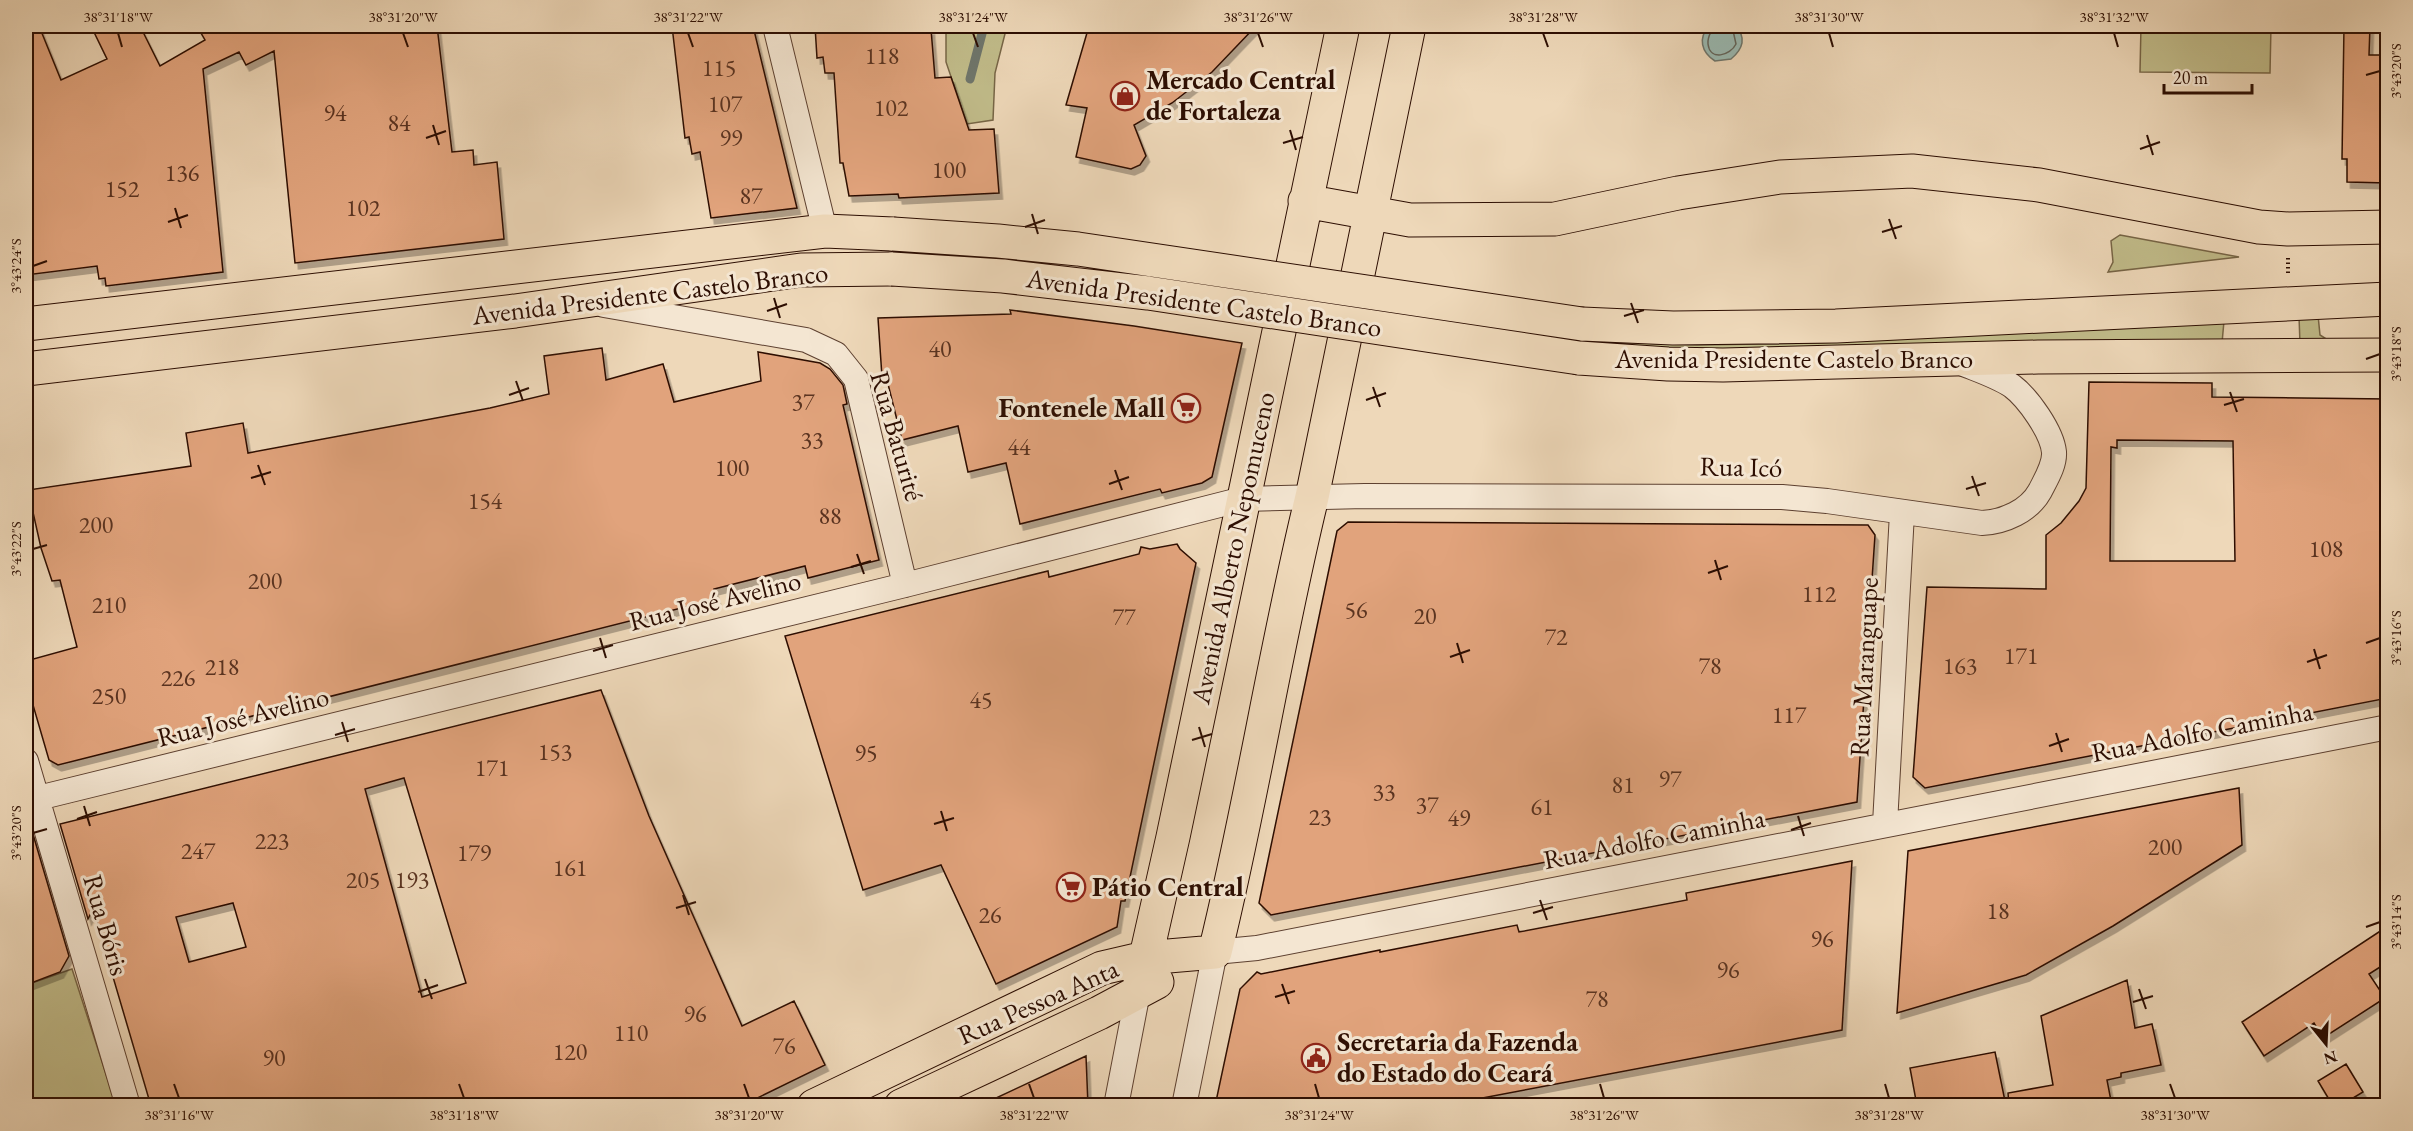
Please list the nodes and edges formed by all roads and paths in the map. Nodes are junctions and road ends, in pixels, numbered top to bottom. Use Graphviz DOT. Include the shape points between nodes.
graph roads {
  1 [pos="776,26"];
  2 [pos="1343,26"];
  3 [pos="1409,26"];
  4 [pos="1305,201"];
  5 [pos="1370,213"];
  6 [pos="2388,227"];
  7 [pos="825,231"];
  8 [pos="2288,249"];
  9 [pos="2288,285"];
  10 [pos="2388,299"];
  11 [pos="578,301"];
  12 [pos="26,324"];
  13 [pos="2388,355"];
  14 [pos="1954,359"];
  15 [pos="26,369"];
  16 [pos="1312,497"];
  17 [pos="1243,499"];
  18 [pos="1902,513"];
  19 [pos="905,585"];
  20 [pos="2388,727"];
  21 [pos="26,761"];
  22 [pos="31,800"];
  23 [pos="1884,824"];
  24 [pos="1215,952"];
  25 [pos="1145,958"];
  26 [pos="1138,992"];
  27 [pos="128,1106"];
  28 [pos="814,1106"];
  29 [pos="901,1106"];
  30 [pos="1116,1106"];
  31 [pos="1184,1106"];
  1 -- 7 [label="street"];
  2 -- 4 [label="main road, Avenida Alberto Nepomuceno"];
  3 -- 5 [label="main road"];
  4 -- 5 [label="main road"];
  4 -- 17 [label="main road, Avenida Alberto Nepomuceno"];
  5 -- 6 [label="main road" via="1410,220 1554,219 1780,177 1912,171 2038,185 2259,227"];
  5 -- 16 [label="main road"];
  7 -- 10 [label="main road, Avenida Presidente Castelo Branco, bridge" via="1078,249 1582,324 1673,328 1836,326"];
  7 -- 12 [label="main road, Avenida Presidente Castelo Branco"];
  8 -- 9 [label="path"];
  11 -- 14 [label="main road, Avenida Presidente Castelo Branco, bridge" via="801,270 892,269 1003,276 1148,293 1579,358 1723,365"];
  11 -- 15 [label="main road, Avenida Presidente Castelo Branco"];
  11 -- 19 [label="street, Rua Baturité" via="806,340 836,354 856,379"];
  13 -- 14 [label="main road, Avenida Presidente Castelo Branco"];
  14 -- 18 [label="street, Rua Icó" via="2013,387 2047,430 2054,452 2052,466 2037,496 2015,514 1995,522"];
  16 -- 17 [label="street, Rua Icó"];
  16 -- 18 [label="street, Rua Icó" via="1771,497"];
  16 -- 24 [label="main road"];
  17 -- 19 [label="street, Rua José Avelino"];
  17 -- 25 [label="main road, Avenida Alberto Nepomuceno"];
  18 -- 23 [label="street, Rua Maranguape"];
  19 -- 22 [label="street, Rua José Avelino"];
  20 -- 23 [label="street, Rua Adolfo Caminha"];
  21 -- 22 [label="street, Rua Bóris"];
  22 -- 27 [label="street, Rua Bóris"];
  23 -- 24 [label="street, Rua Adolfo Caminha" via="1257,948"];
  24 -- 25 [label="main road, Rua Pessoa Anta"];
  24 -- 26 [label="main road, Rua Pessoa Anta"];
  24 -- 31 [label="street"];
  25 -- 26 [label="main road, Avenida Alberto Nepomuceno"];
  25 -- 28 [label="main road, Rua Pessoa Anta" via="1102,968"];
  26 -- 29 [label="main road, Rua Pessoa Anta"];
  26 -- 30 [label="street, Avenida Alberto Nepomuceno"];
}
